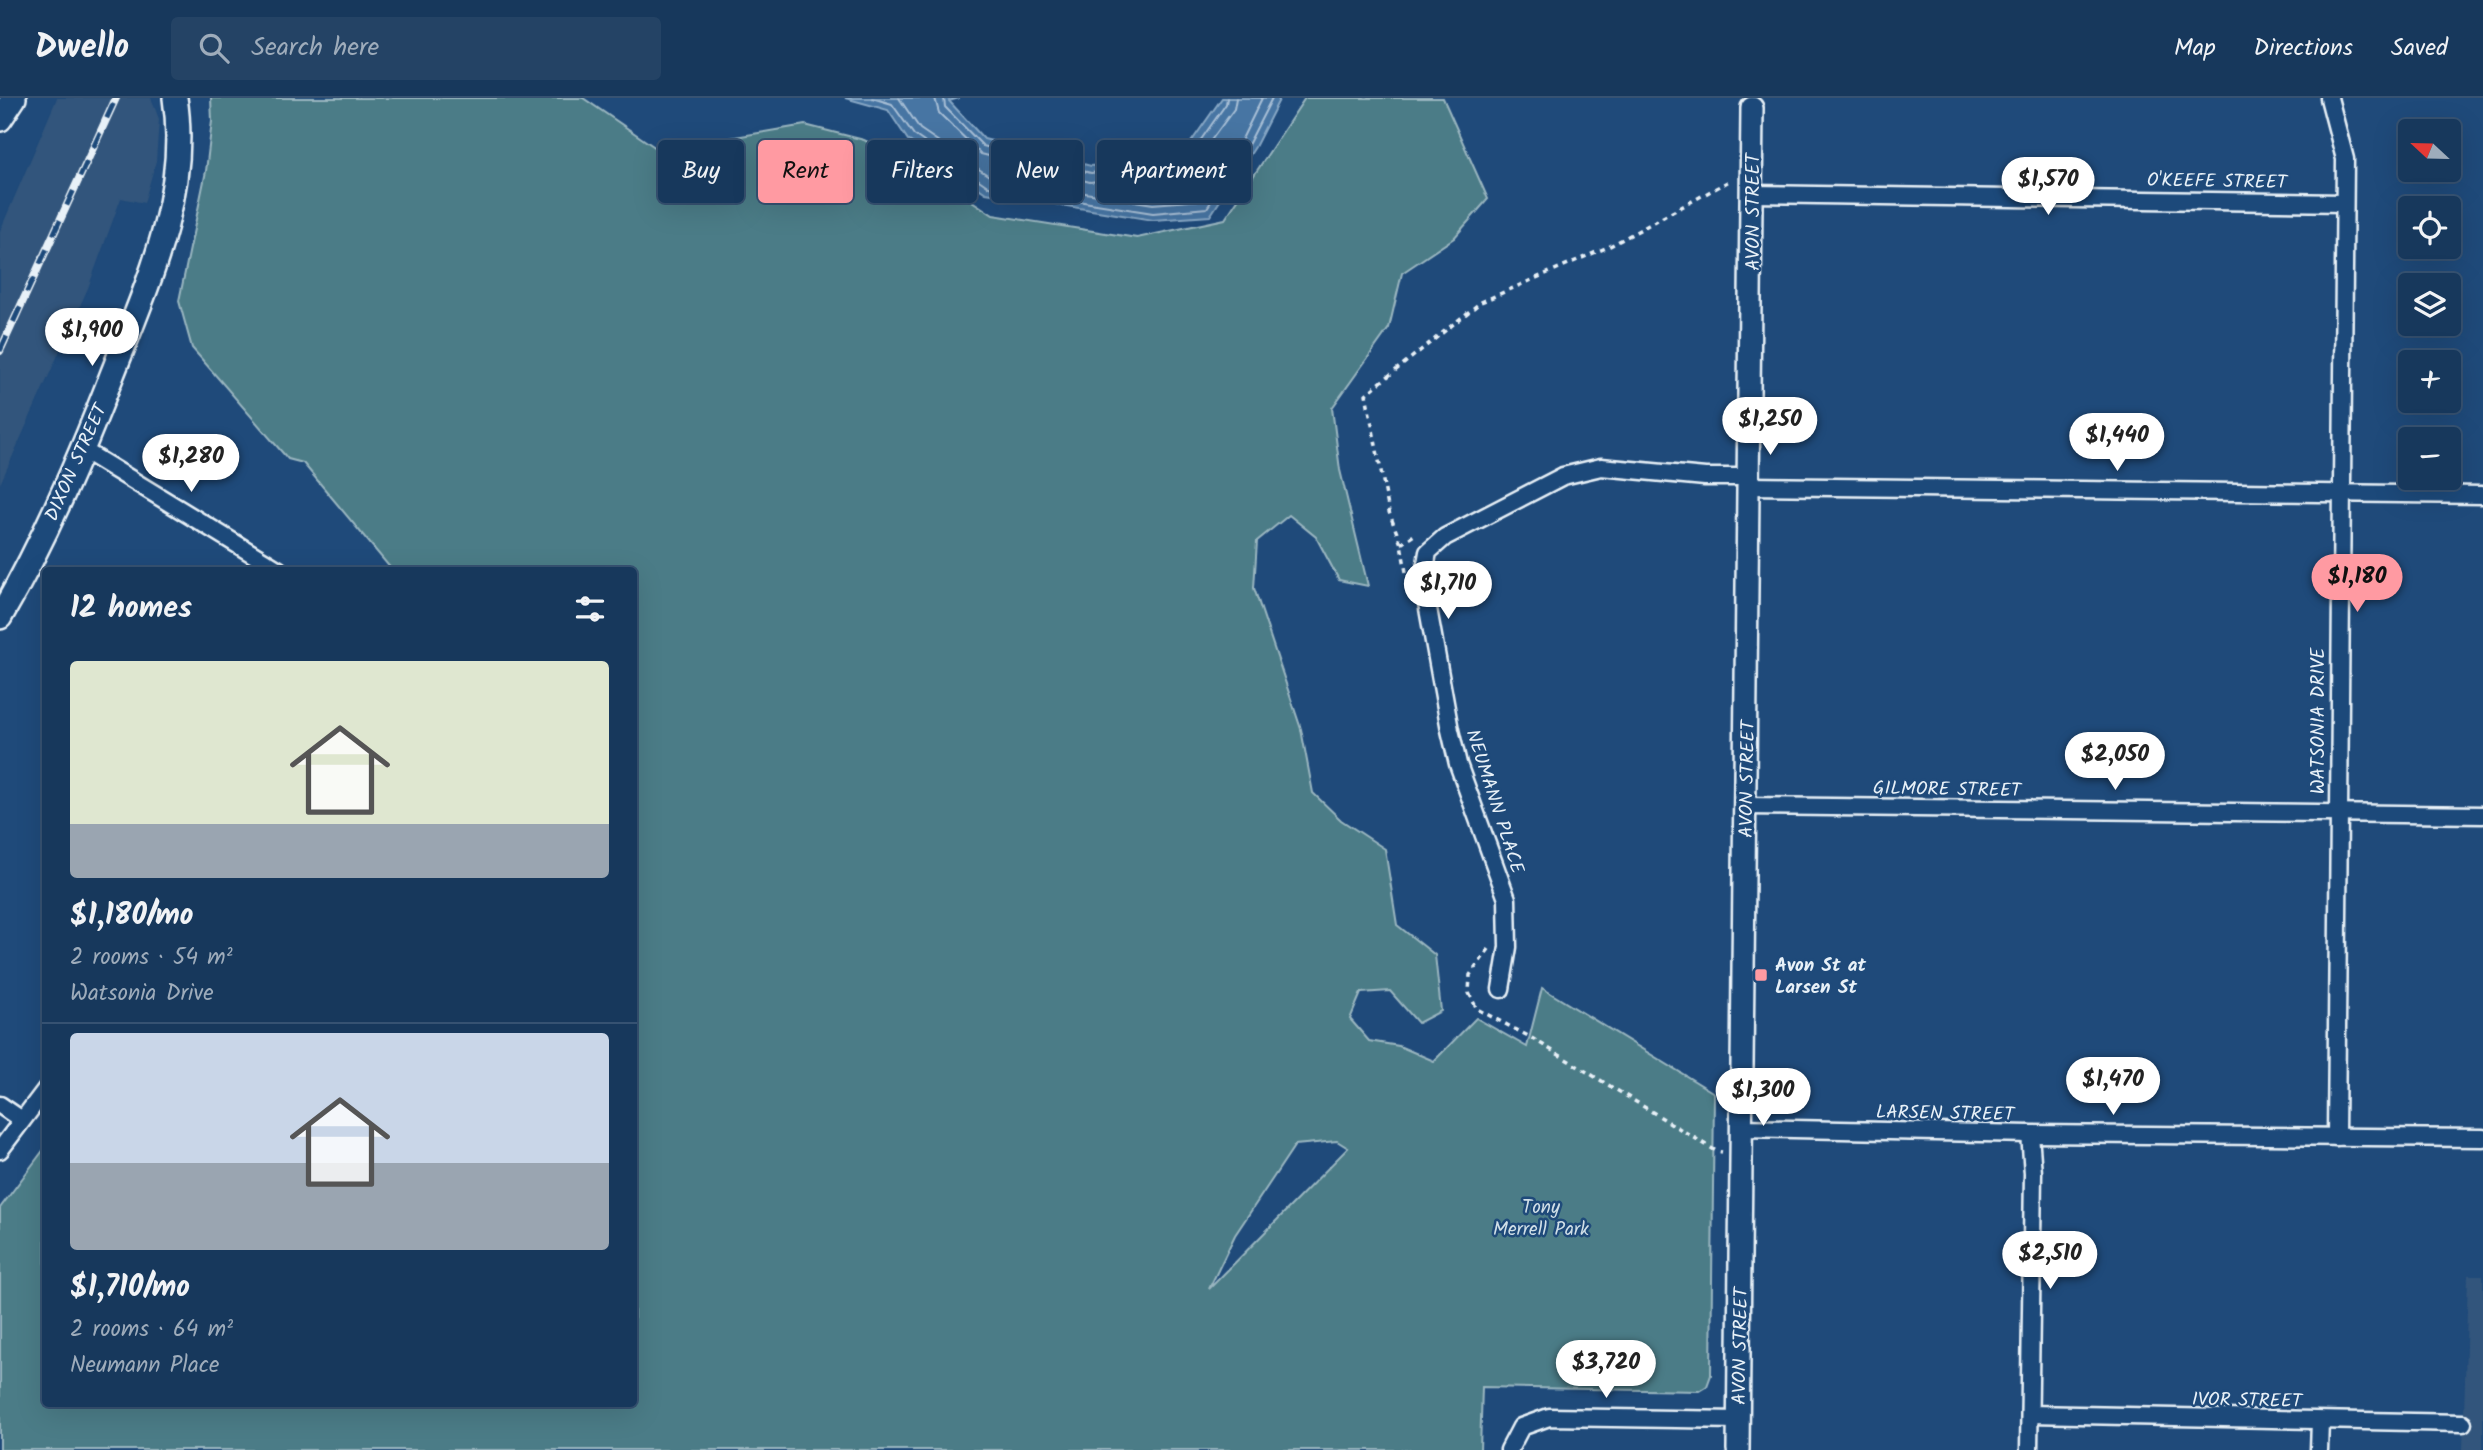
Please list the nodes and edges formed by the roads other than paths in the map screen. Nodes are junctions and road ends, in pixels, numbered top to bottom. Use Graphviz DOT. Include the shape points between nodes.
graph roads {
  1 [pos="14,98"];
  2 [pos="175,98"];
  3 [pos="2329,98"];
  4 [pos="1752,108"];
  5 [pos="0,119"];
  6 [pos="1753,194"];
  7 [pos="2344,203"];
  8 [pos="83,450"];
  9 [pos="1749,482"];
  10 [pos="2341,494"];
  11 [pos="2483,495"];
  12 [pos="274,567"];
  13 [pos="0,617"];
  14 [pos="1746,806"];
  15 [pos="2338,814"];
  16 [pos="2483,815"];
  17 [pos="1501,989"];
  18 [pos="42,1094"];
  19 [pos="0,1105"];
  20 [pos="22,1120"];
  21 [pos="1742,1128"];
  22 [pos="2030,1135"];
  23 [pos="2336,1137"];
  24 [pos="2483,1138"];
  25 [pos="0,1150"];
  26 [pos="2030,1414"];
  27 [pos="1738,1420"];
  28 [pos="2320,1422"];
  29 [pos="2463,1423"];
  30 [pos="1510,1450"];
  31 [pos="1738,1450"];
  32 [pos="2029,1450"];
  33 [pos="2319,1450"];
  1 -- 5 [label="main road"];
  2 -- 8 [label="main road, DIXON STREET" via="178,145 163,238"];
  3 -- 7 [label="street, WATSONIA DRIVE" via="2345,159"];
  4 -- 6 [label="street, AVON STREET"];
  6 -- 7 [label="street, O'KEEFE STREET"];
  6 -- 9 [label="street, AVON STREET"];
  7 -- 10 [label="street, WATSONIA DRIVE"];
  8 -- 12 [label="street"];
  8 -- 13 [label="main road, DIXON STREET"];
  9 -- 10 [label="street"];
  9 -- 14 [label="street, AVON STREET"];
  9 -- 17 [label="street, NEUMANN PLACE" via="1601,467 1563,476 1445,537 1428,552 1423,580 1455,753 1507,899 1508,947"];
  10 -- 11 [label="street"];
  10 -- 15 [label="street, WATSONIA DRIVE"];
  14 -- 15 [label="street, GILMORE STREET"];
  14 -- 21 [label="street, AVON STREET"];
  15 -- 16 [label="street, GILMORE STREET"];
  15 -- 23 [label="street, WATSONIA DRIVE"];
  18 -- 20 [label="street"];
  19 -- 20 [label="street"];
  20 -- 25 [label="street"];
  21 -- 22 [label="street, LARSEN STREET"];
  21 -- 27 [label="street, AVON STREET"];
  22 -- 23 [label="street, LARSEN STREET"];
  22 -- 26 [label="street"];
  23 -- 24 [label="street, LARSEN STREET"];
  26 -- 28 [label="street, IVOR STREET"];
  26 -- 32 [label="street"];
  27 -- 30 [label="street" via="1549,1417 1521,1427"];
  27 -- 31 [label="street, AVON STREET"];
  28 -- 29 [label="street, IVOR STREET"];
  28 -- 33 [label="street"];
}
